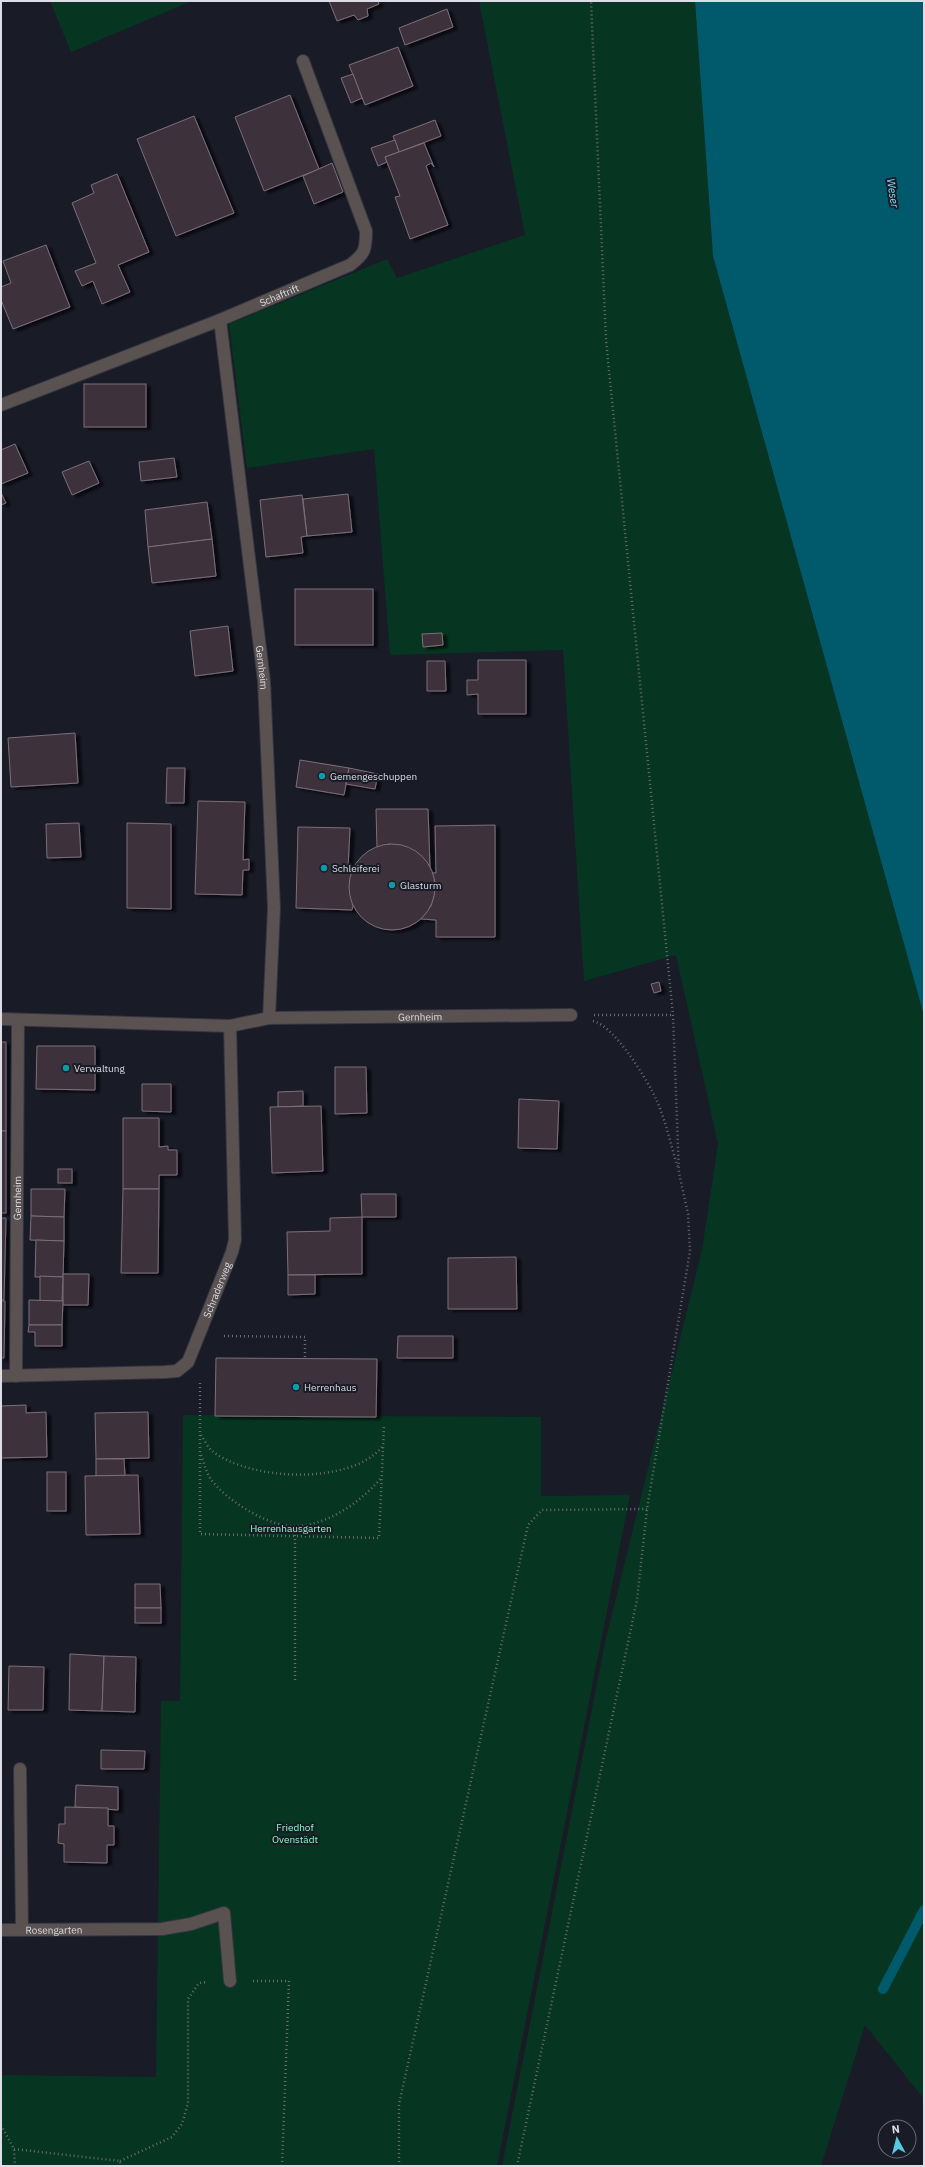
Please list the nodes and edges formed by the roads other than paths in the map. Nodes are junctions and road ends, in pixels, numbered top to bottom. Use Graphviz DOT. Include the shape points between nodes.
graph roads {
  1 [pos="303,61"];
  2 [pos="220,320"];
  3 [pos="1,405"];
  4 [pos="571,1015"];
  5 [pos="268,1018"];
  6 [pos="1,1019"];
  7 [pos="18,1020"];
  8 [pos="230,1026"];
  9 [pos="1,1376"];
  10 [pos="16,1376"];
  11 [pos="20,1770"];
  12 [pos="1,1930"];
  13 [pos="22,1930"];
  14 [pos="230,1981"];
  1 -- 2 [label="street, Schaftrift" via="366,230 366,244 362,256 350,265"];
  2 -- 3 [label="street, Schaftrift"];
  2 -- 5 [label="street, Gernheim" via="264,681 274,908"];
  4 -- 5 [label="street, Gernheim"];
  5 -- 8 [label="street, Gernheim"];
  6 -- 7 [label="street, Gernheim"];
  7 -- 8 [label="street, Gernheim"];
  7 -- 10 [label="street, Gernheim"];
  8 -- 10 [label="street, Schraderweg" via="235,1240 188,1362 177,1371 165,1372"];
  9 -- 10 [label="street"];
  11 -- 13 [label="street"];
  12 -- 13 [label="street, Rosengarten"];
  13 -- 14 [label="street, Rosengarten" via="162,1929 191,1924 224,1913"];
}
